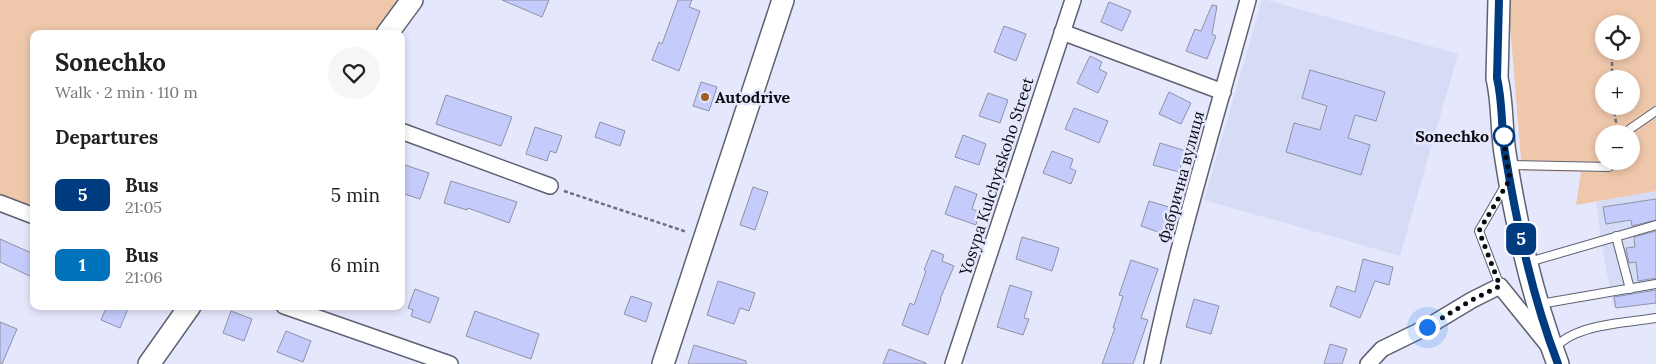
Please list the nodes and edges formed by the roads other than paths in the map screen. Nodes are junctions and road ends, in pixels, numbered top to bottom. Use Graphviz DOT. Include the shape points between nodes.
graph roads {
  1 [pos="412,0"];
  2 [pos="784,0"];
  3 [pos="1073,0"];
  4 [pos="1248,0"];
  5 [pos="1499,0"];
  6 [pos="390,30"];
  7 [pos="1062,32"];
  8 [pos="1223,92"];
  9 [pos="1656,111"];
  10 [pos="1636,125"];
  11 [pos="405,132"];
  12 [pos="1595,168"];
  13 [pos="1508,172"];
  14 [pos="550,186"];
  15 [pos="0,203"];
  16 [pos="30,214"];
  17 [pos="1656,224"];
  18 [pos="1616,236"];
  19 [pos="1527,262"];
  20 [pos="1656,284"];
  21 [pos="1500,286"];
  22 [pos="1630,289"];
  23 [pos="1538,305"];
  24 [pos="187,310"];
  25 [pos="295,310"];
  26 [pos="1656,318"];
  27 [pos="1555,357"];
  28 [pos="149,364"];
  29 [pos="450,364"];
  30 [pos="663,364"];
  31 [pos="953,364"];
  32 [pos="1152,364"];
  33 [pos="1368,364"];
  1 -- 6 [label="street"];
  2 -- 30 [label="street"];
  3 -- 7 [label="street, Yosypa Kulchytskoho Street"];
  4 -- 8 [label="street, Фабрична вулиця"];
  5 -- 13 [label="street" via="1497,78"];
  7 -- 8 [label="street"];
  7 -- 31 [label="street, Yosypa Kulchytskoho Street"];
  8 -- 32 [label="street, Фабрична вулиця"];
  9 -- 10 [label="lane"];
  11 -- 14 [label="street"];
  12 -- 13 [label="lane"];
  13 -- 19 [label="street"];
  13 -- 21 [label="lane" via="1479,231"];
  15 -- 16 [label="street"];
  17 -- 18 [label="lane"];
  18 -- 19 [label="lane"];
  18 -- 22 [label="lane"];
  19 -- 23 [label="street"];
  20 -- 22 [label="lane"];
  21 -- 27 [label="street"];
  21 -- 33 [label="street" via="1382,349"];
  22 -- 23 [label="lane"];
  23 -- 27 [label="street"];
  24 -- 28 [label="street"];
  25 -- 29 [label="street"];
  26 -- 27 [label="lane" via="1588,329 1562,340"];
}
